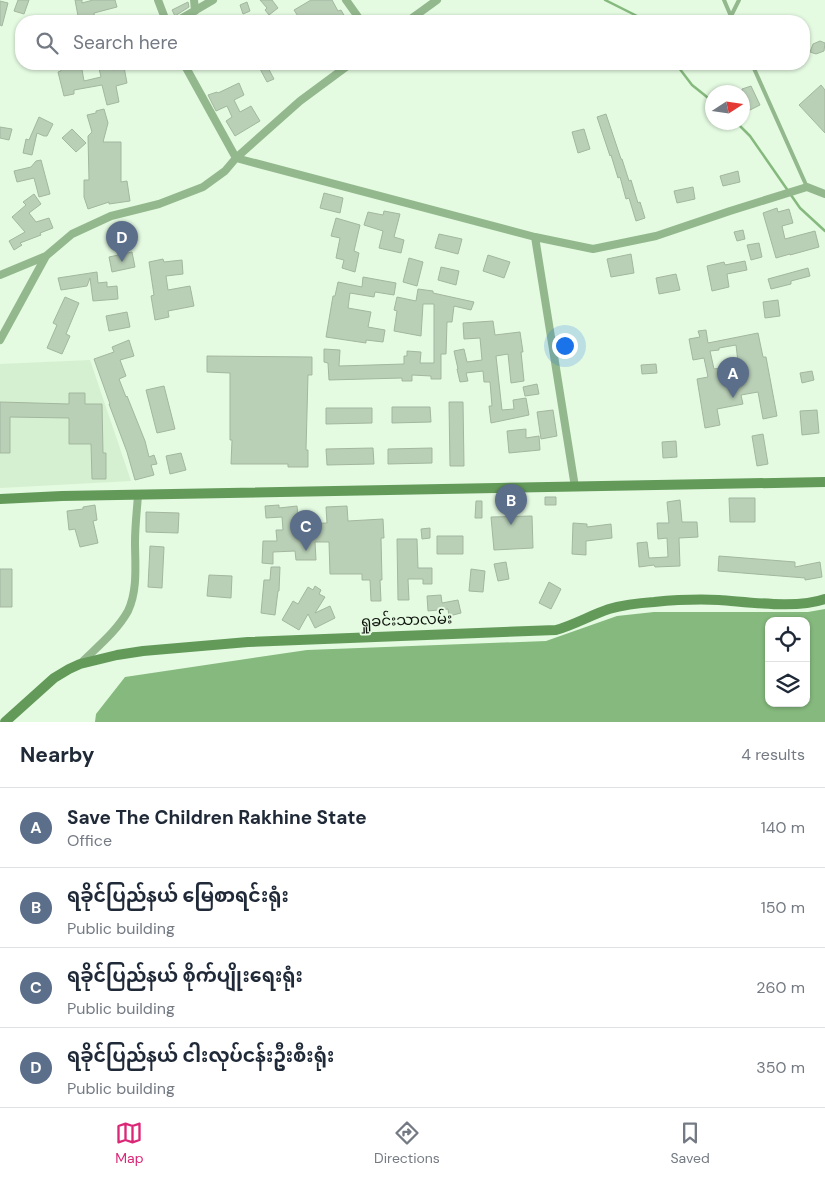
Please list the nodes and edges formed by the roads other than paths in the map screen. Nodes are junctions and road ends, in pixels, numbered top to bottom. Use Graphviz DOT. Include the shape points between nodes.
graph roads {
  1 [pos="158,0"];
  2 [pos="194,0"];
  3 [pos="213,0"];
  4 [pos="346,0"];
  5 [pos="436,0"];
  6 [pos="724,0"];
  7 [pos="739,0"];
  8 [pos="195,11"];
  9 [pos="164,15"];
  10 [pos="188,15"];
  11 [pos="357,15"];
  12 [pos="416,15"];
  13 [pos="730,15"];
  14 [pos="733,15"];
  15 [pos="187,70"];
  16 [pos="342,70"];
  17 [pos="755,70"];
  18 [pos="236,158"];
  19 [pos="808,188"];
  20 [pos="825,194"];
  21 [pos="536,237"];
  22 [pos="46,256"];
  23 [pos="0,275"];
  24 [pos="0,340"];
  25 [pos="825,482"];
  26 [pos="575,487"];
  27 [pos="138,495"];
  28 [pos="0,498"];
  29 [pos="825,599"];
  30 [pos="80,664"];
  31 [pos="5,722"];
  1 -- 9 [label="street"];
  2 -- 8 [label="street"];
  3 -- 8 [label="street"];
  4 -- 11 [label="street"];
  5 -- 12 [label="street"];
  6 -- 13 [label="lane"];
  7 -- 14 [label="lane"];
  8 -- 10 [label="street"];
  15 -- 18 [label="street"];
  16 -- 18 [label="street" via="300,100"];
  17 -- 19 [label="lane"];
  18 -- 21 [label="street"];
  18 -- 22 [label="street" via="225,171 203,187 159,204 111,216 72,234"];
  19 -- 20 [label="street"];
  19 -- 21 [label="street" via="656,236 594,249"];
  21 -- 26 [label="street"];
  22 -- 23 [label="street"];
  22 -- 24 [label="street"];
  25 -- 26 [label="street"];
  26 -- 27 [label="street"];
  27 -- 28 [label="street"];
  27 -- 30 [label="street" via="132,602 111,633"];
  29 -- 30 [label="street, ရှုခင်းသာလမ်း" via="801,604 716,600 640,603 609,609 556,630 238,643 143,651"];
  30 -- 31 [label="street, ရှုခင်းသာလမ်း" via="54,678"];
}
